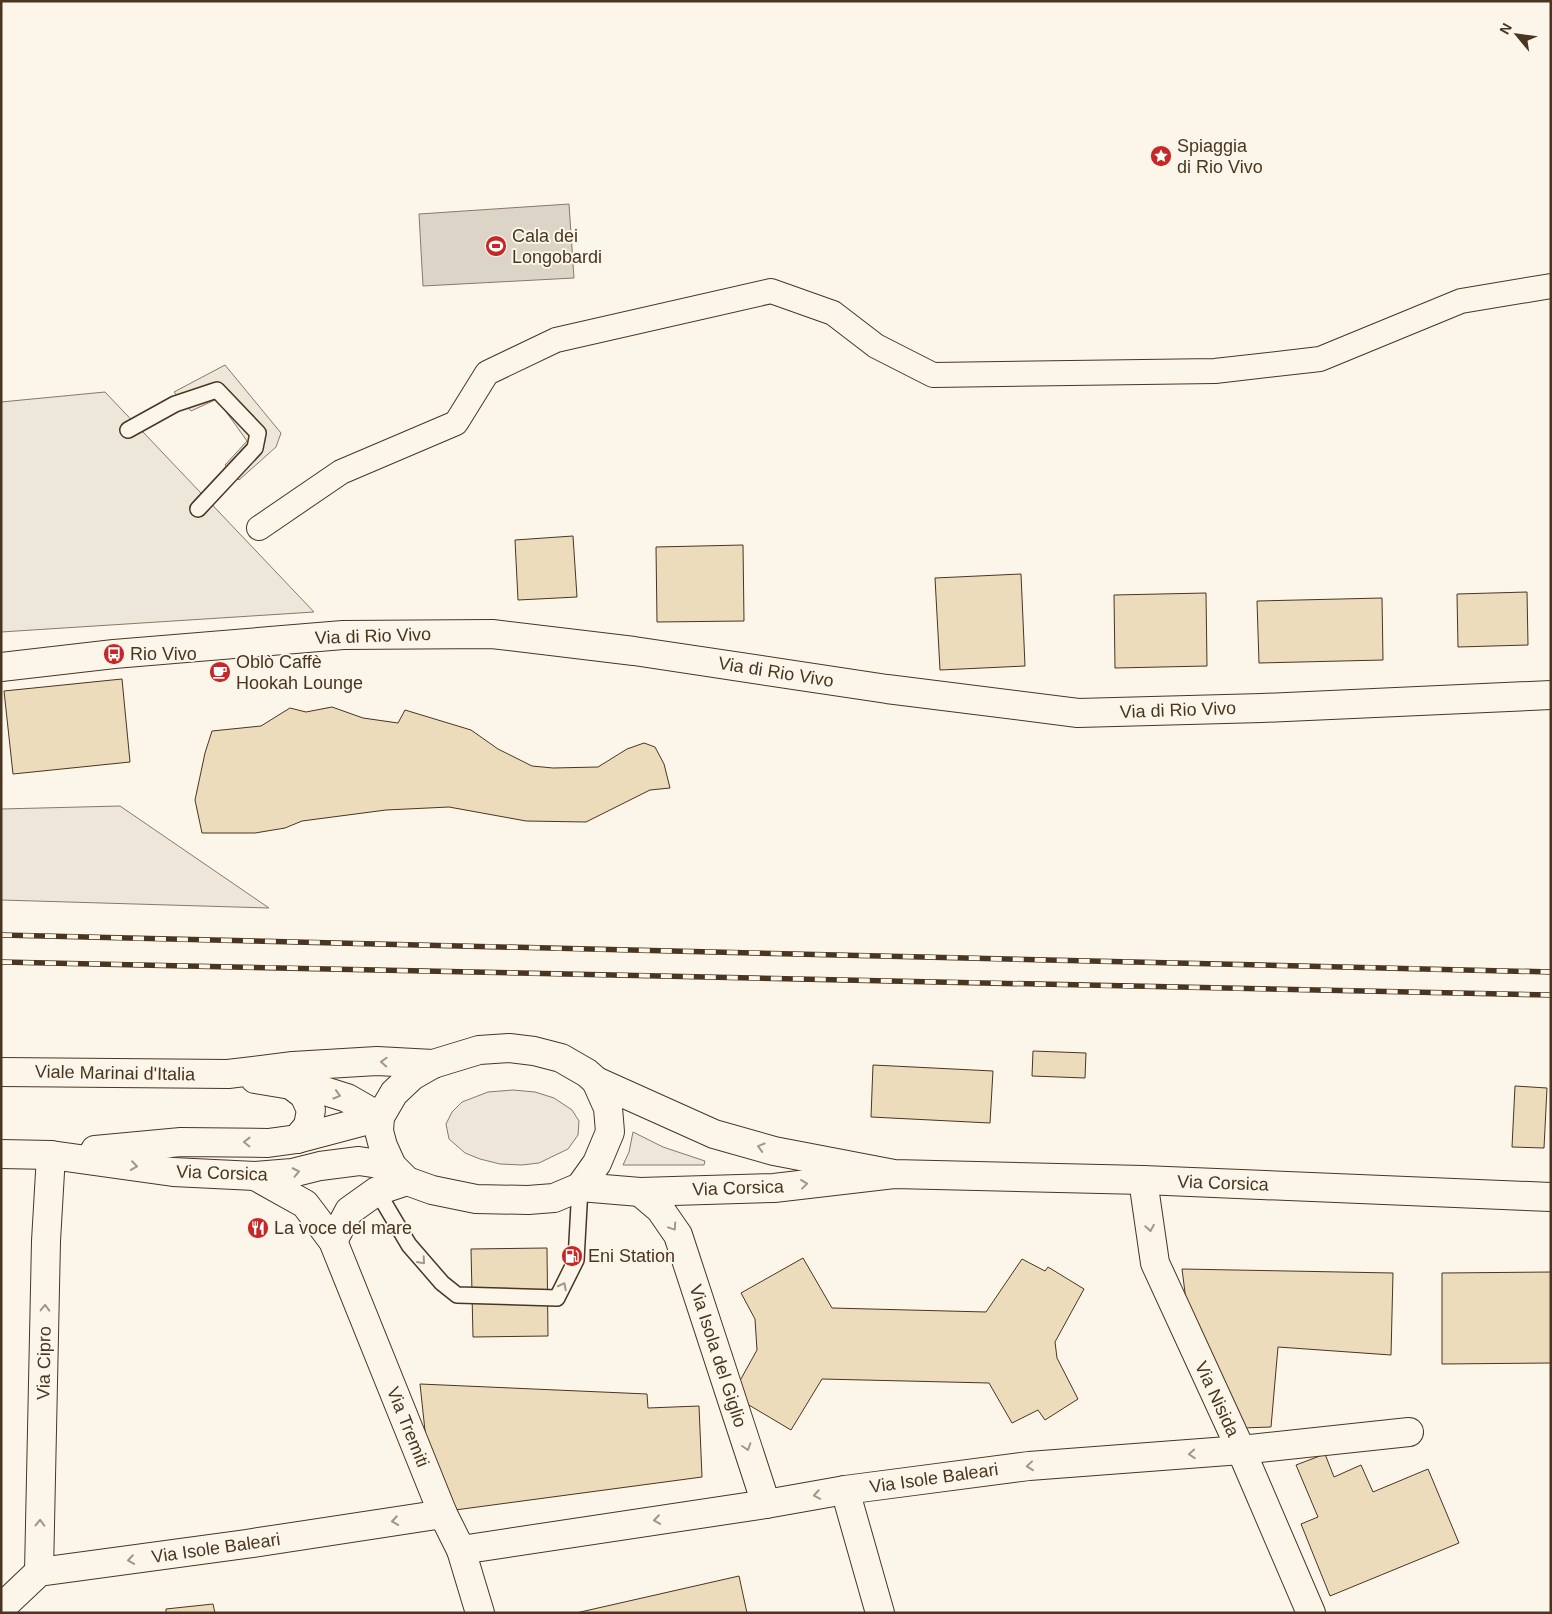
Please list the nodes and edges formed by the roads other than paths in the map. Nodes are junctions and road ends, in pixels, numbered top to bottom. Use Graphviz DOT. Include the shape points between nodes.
graph roads {
  1 [pos="1551,286"];
  2 [pos="128,430"];
  3 [pos="198,509"];
  4 [pos="259,528"];
  5 [pos="1,667"];
  6 [pos="1551,695"];
  7 [pos="433,1064"];
  8 [pos="1,1072"];
  9 [pos="228,1074"];
  10 [pos="596,1081"];
  11 [pos="291,1085"];
  12 [pos="380,1116"];
  13 [pos="297,1139"];
  14 [pos="1,1154"];
  15 [pos="51,1155"];
  16 [pos="400,1174"];
  17 [pos="894,1174"];
  18 [pos="256,1176"];
  19 [pos="1143,1180"];
  20 [pos="580,1187"];
  21 [pos="377,1191"];
  22 [pos="640,1192"];
  23 [pos="1551,1197"];
  24 [pos="333,1241"];
  25 [pos="1409,1432"];
  26 [pos="1241,1450"];
  27 [pos="845,1490"];
  28 [pos="766,1504"];
  29 [pos="444,1514"];
  30 [pos="461,1550"];
  31 [pos="39,1572"];
  32 [pos="1,1608"];
  33 [pos="480,1613"];
  34 [pos="880,1613"];
  35 [pos="1311,1613"];
  1 -- 4 [label="street" via="1461,302 1320,359 1215,371 934,375 876,346 833,313 771,291 556,340 487,373 456,423 341,472"];
  2 -- 3 [label="lane" via="175,404 217,390 258,433 255,448"];
  5 -- 6 [label="street, Via di Rio Vivo" via="343,635 492,634 1078,713"];
  7 -- 9 [label="street, Viale Marinai d'Italia, one-way" via="377,1061"];
  7 -- 10 [label="street, Via Corsica" via="479,1050 509,1048 561,1058"];
  7 -- 12 [label="street, Via Corsica" via="412,1076 394,1093"];
  8 -- 9 [label="street, Viale Marinai d'Italia"];
  9 -- 11 [label="street, Viale Marinai d'Italia"];
  17 -- 10 [label="street, Via Corsica, one-way" via="774,1151 714,1134"];
  10 -- 20 [label="street" via="608,1108 610,1132 597,1163"];
  11 -- 12 [label="street, Viale Marinai d'Italia, one-way" via="312,1087 347,1098"];
  11 -- 13 [label="street" via="304,1095 311,1110 308,1126"];
  12 -- 13 [label="street, Via Corsica"];
  12 -- 16 [label="street" via="383,1146"];
  13 -- 15 [label="street, Via Corsica, one-way" via="182,1142"];
  14 -- 15 [label="street, Via Corsica"];
  15 -- 18 [label="street, Via Corsica, one-way" via="174,1172"];
  31 -- 15 [label="street, Via Cipro, one-way" via="46,1241"];
  18 -- 16 [label="street, Via Corsica, one-way" via="359,1161"];
  16 -- 20 [label="street, Via Corsica" via="432,1190 476,1199 554,1198"];
  16 -- 21 [label="street"];
  17 -- 19 [label="street, Via Corsica"];
  22 -- 17 [label="street, Via Corsica, one-way" via="774,1188"];
  18 -- 24 [label="street, Via Tremiti" via="305,1204"];
  19 -- 23 [label="street, Via Corsica"];
  19 -- 26 [label="street, Via Nisida, one-way" via="1155,1263"];
  21 -- 20 [label="lane, one-way" via="409,1245 442,1283 457,1295 557,1298 576,1260"];
  20 -- 22 [label="street, Via Corsica"];
  21 -- 24 [label="street" via="349,1211"];
  22 -- 28 [label="street, Via Isola del Giglio, one-way" via="660,1209 678,1236"];
  24 -- 29 [label="street, Via Tremiti"];
  25 -- 26 [label="street, Via Isole Baleari"];
  26 -- 27 [label="street, Via Isole Baleari, one-way" via="1029,1466"];
  26 -- 35 [label="street, Via Nisida"];
  27 -- 28 [label="street, Via Isole Baleari, one-way"];
  27 -- 34 [label="street"];
  28 -- 30 [label="street, Via Isole Baleari, one-way"];
  29 -- 30 [label="street, Via Tremiti"];
  29 -- 31 [label="street, Via Isole Baleari, one-way"];
  30 -- 33 [label="street, Via Tremiti"];
  31 -- 32 [label="street"];
}
